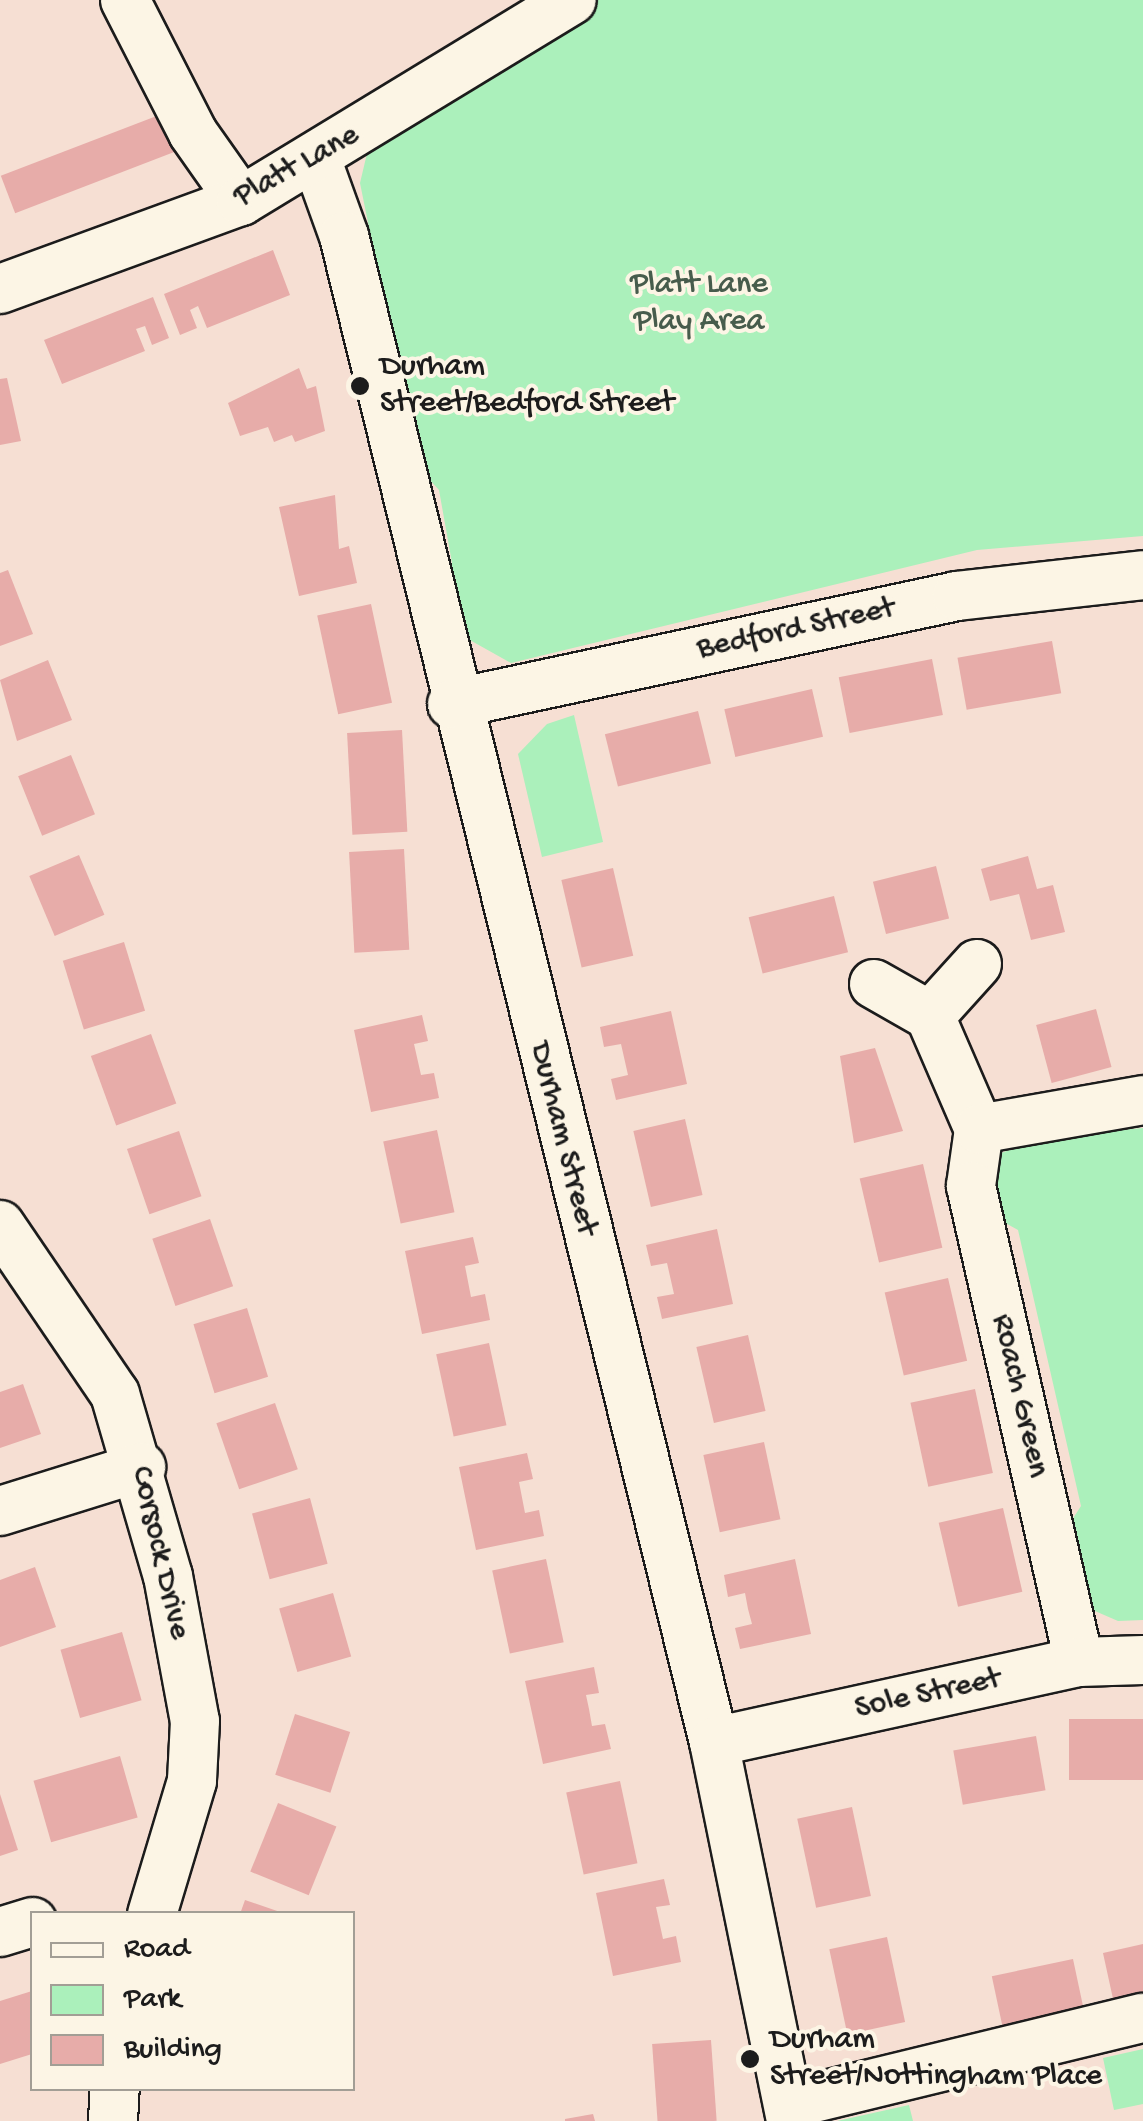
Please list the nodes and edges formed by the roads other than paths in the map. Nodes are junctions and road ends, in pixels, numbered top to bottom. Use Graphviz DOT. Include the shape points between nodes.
graph roads {
  1 [pos="125,0"];
  2 [pos="572,0"];
  3 [pos="317,161"];
  4 [pos="240,201"];
  5 [pos="0,290"];
  6 [pos="1143,576"];
  7 [pos="452,704"];
  8 [pos="977,964"];
  9 [pos="874,984"];
  10 [pos="930,1016"];
  11 [pos="1143,1100"];
  12 [pos="980,1129"];
  13 [pos="0,1224"];
  14 [pos="141,1467"];
  15 [pos="0,1511"];
  16 [pos="1143,1660"];
  17 [pos="1079,1662"];
  18 [pos="714,1742"];
  19 [pos="153,1911"];
  20 [pos="30,1923"];
  21 [pos="0,1932"];
  22 [pos="1143,2018"];
  23 [pos="114,2091"];
  24 [pos="790,2113"];
  25 [pos="112,2121"];
  1 -- 4 [label="street" via="192,133"];
  2 -- 3 [label="street, Platt Lane"];
  3 -- 4 [label="street, Platt Lane"];
  3 -- 7 [label="street, Durham Street" via="344,236"];
  4 -- 5 [label="street, Platt Lane"];
  6 -- 7 [label="street, Bedford Street" via="957,596"];
  7 -- 18 [label="street, Durham Street"];
  8 -- 10 [label="street"];
  9 -- 10 [label="street"];
  10 -- 12 [label="street"];
  11 -- 12 [label="street"];
  12 -- 17 [label="street, Roach Green" via="971,1186"];
  13 -- 14 [label="street, Corsock Drive" via="95,1354"];
  14 -- 15 [label="street"];
  14 -- 19 [label="street, Corsock Drive" via="194,1721 179,1845"];
  16 -- 17 [label="street, Sole Street"];
  17 -- 18 [label="street, Sole Street"];
  18 -- 24 [label="street, Durham Street"];
  20 -- 21 [label="street"];
  22 -- 24 [label="street"];
  23 -- 25 [label="street"];
}
